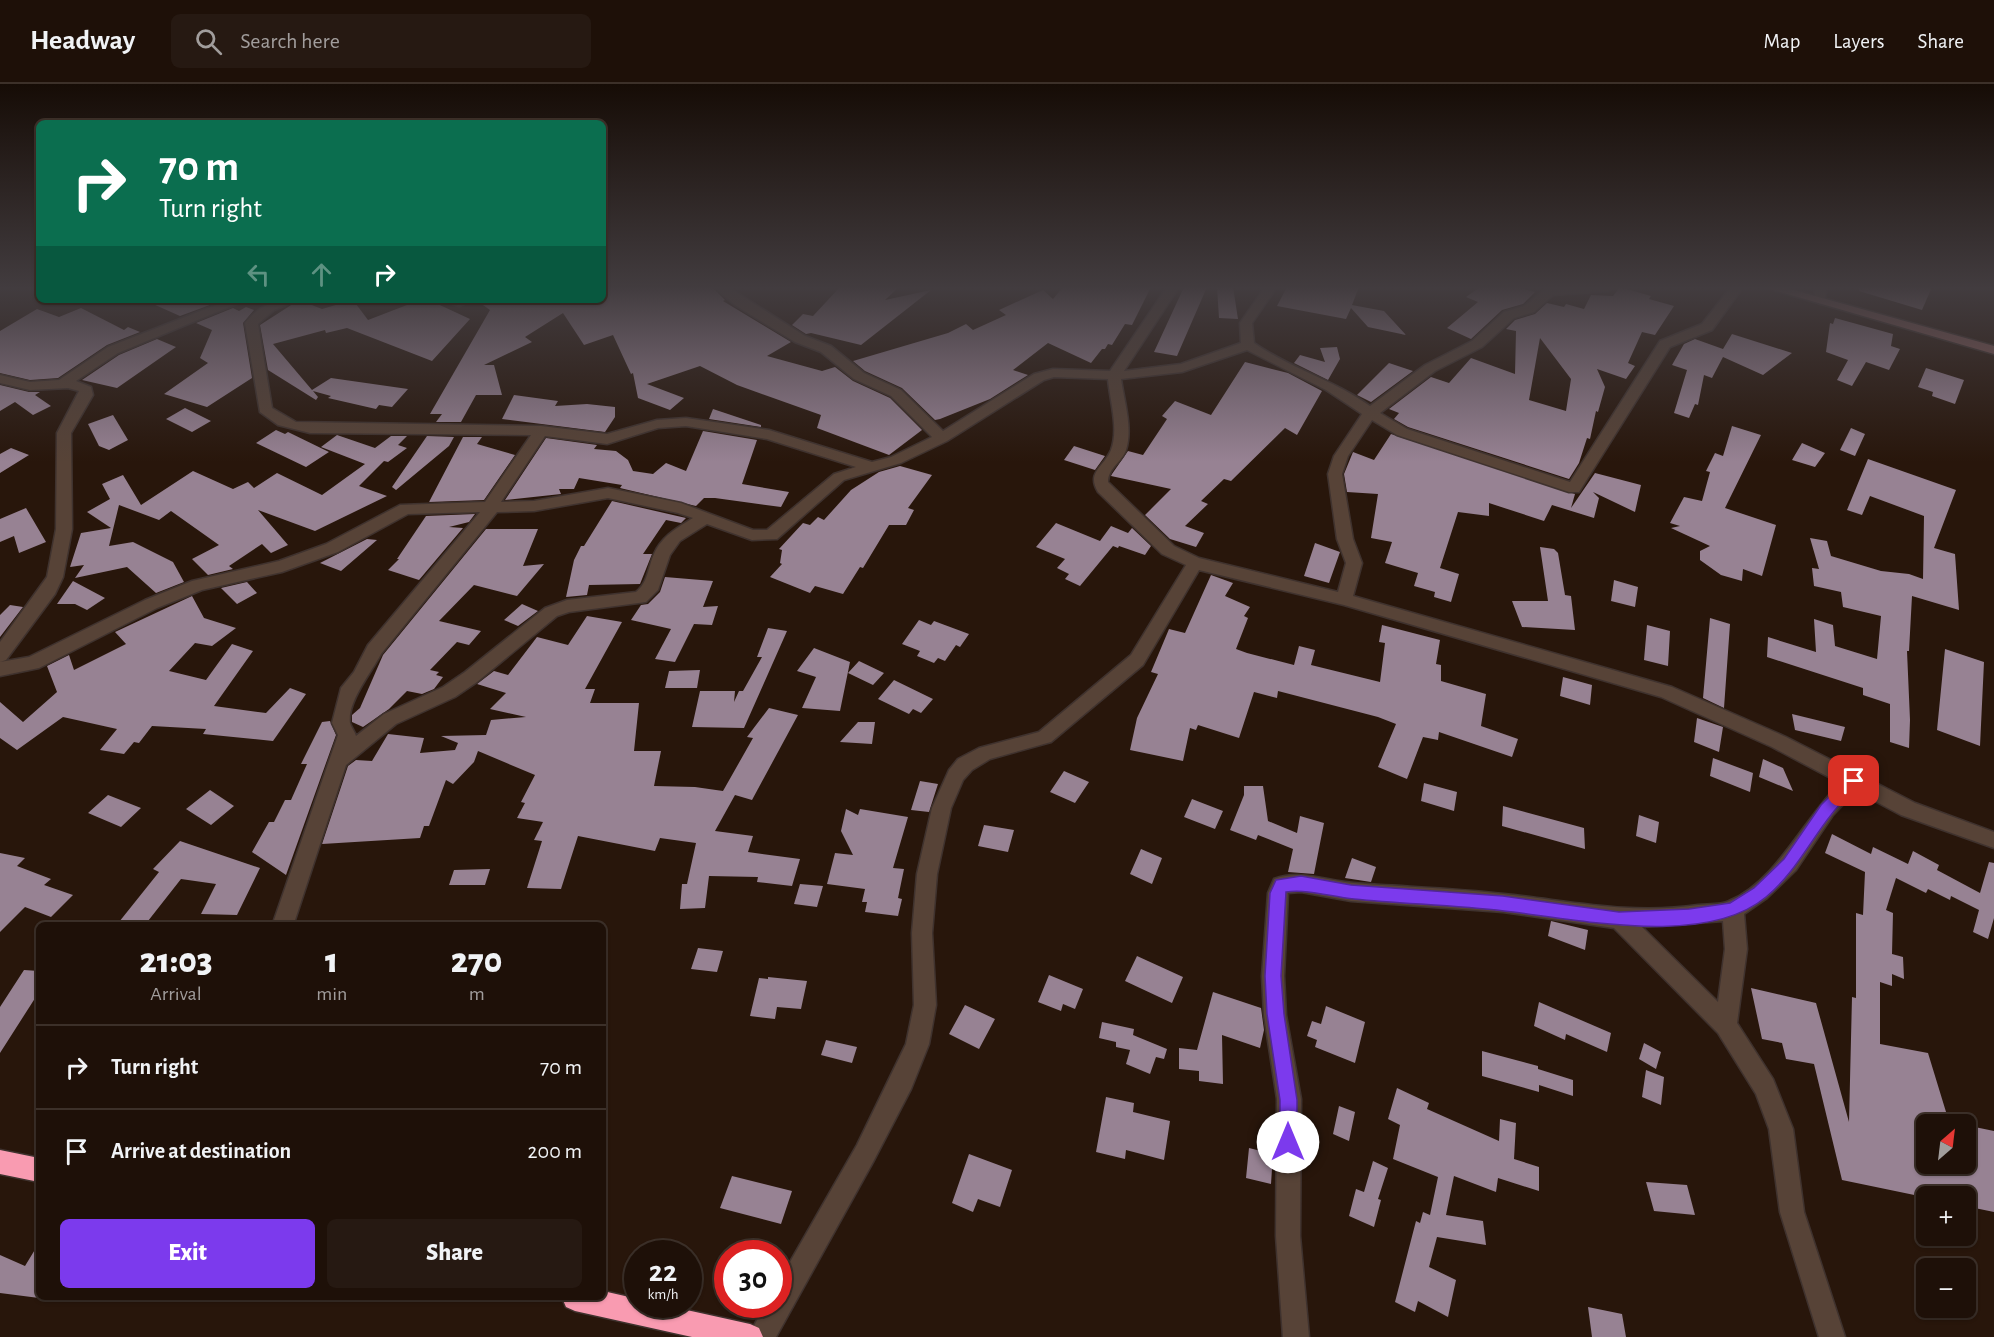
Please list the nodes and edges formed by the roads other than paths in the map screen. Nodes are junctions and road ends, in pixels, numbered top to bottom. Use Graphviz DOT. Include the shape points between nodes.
graph roads {
  1 [pos="124,345"];
  2 [pos="254,345"];
  3 [pos="817,345"];
  4 [pos="1134,345"];
  5 [pos="1247,345"];
  6 [pos="1248,345"];
  7 [pos="1474,345"];
  8 [pos="1664,345"];
  9 [pos="1114,375"];
  10 [pos="0,379"];
  11 [pos="62,384"];
  12 [pos="1370,413"];
  13 [pos="541,431"];
  14 [pos="942,438"];
  15 [pos="872,467"];
  16 [pos="491,509"];
  17 [pos="705,518"];
  18 [pos="1195,563"];
  19 [pos="1344,599"];
  20 [pos="0,655"];
  21 [pos="0,669"];
  22 [pos="337,762"];
  23 [pos="1854,781"];
  24 [pos="1994,840"];
  25 [pos="1733,910"];
  26 [pos="1619,919"];
  27 [pos="283,922"];
  28 [pos="1726,1025"];
  29 [pos="0,1162"];
  30 [pos="36,1169"];
  31 [pos="584,1300"];
  32 [pos="750,1337"];
  33 [pos="761,1337"];
  34 [pos="1296,1337"];
  35 [pos="1832,1337"];
  1 -- 11 [label="street"];
  2 -- 13 [label="street" via="265,409 285,424 318,429"];
  3 -- 14 [label="street" via="859,376 896,393"];
  4 -- 9 [label="street"];
  5 -- 9 [label="street" via="1152,375"];
  6 -- 12 [label="street" via="1276,364 1329,385"];
  7 -- 12 [label="street" via="1430,368"];
  8 -- 12 [label="street" via="1574,489 1402,432"];
  9 -- 14 [label="street" via="1045,374"];
  9 -- 18 [label="street" via="1120,442 1117,455 1100,475 1100,485 1168,550"];
  10 -- 11 [label="street" via="33,386"];
  11 -- 20 [label="street" via="81,385 86,395 64,433 64,529 55,577"];
  12 -- 19 [label="street" via="1341,456 1335,474 1345,539 1354,563"];
  13 -- 15 [label="street" via="607,439 657,424 686,422 769,435"];
  13 -- 16 [label="street"];
  14 -- 15 [label="street" via="905,457"];
  15 -- 17 [label="street" via="834,481 771,535 752,535"];
  16 -- 17 [label="street" via="608,493 681,508"];
  16 -- 21 [label="street" via="405,509 332,548 282,566 198,585 33,663"];
  16 -- 22 [label="street" via="391,627 347,693 340,723 347,735"];
  17 -- 22 [label="street" via="674,537 662,554 650,590 640,598 567,606 551,612 471,677 449,692 390,719"];
  18 -- 19 [label="street"];
  18 -- 33 [label="street" via="1130,668 1045,737 990,750 969,760 957,774 943,799 927,875 922,933 927,994 921,1034 906,1074 837,1210"];
  19 -- 23 [label="street" via="1666,692 1779,742"];
  22 -- 27 [label="street"];
  23 -- 24 [label="street" via="1908,809"];
  23 -- 25 [label="street" via="1826,809 1789,864 1760,892"];
  25 -- 26 [label="street"];
  25 -- 28 [label="street" via="1736,949"];
  26 -- 28 [label="street"];
  26 -- 34 [label="street" via="1503,903 1351,892 1301,883 1281,885 1273,976 1289,1100 1288,1236"];
  28 -- 35 [label="street" via="1765,1087 1781,1129 1792,1212"];
  29 -- 30 [label="highway"];
  31 -- 32 [label="highway"];
}
